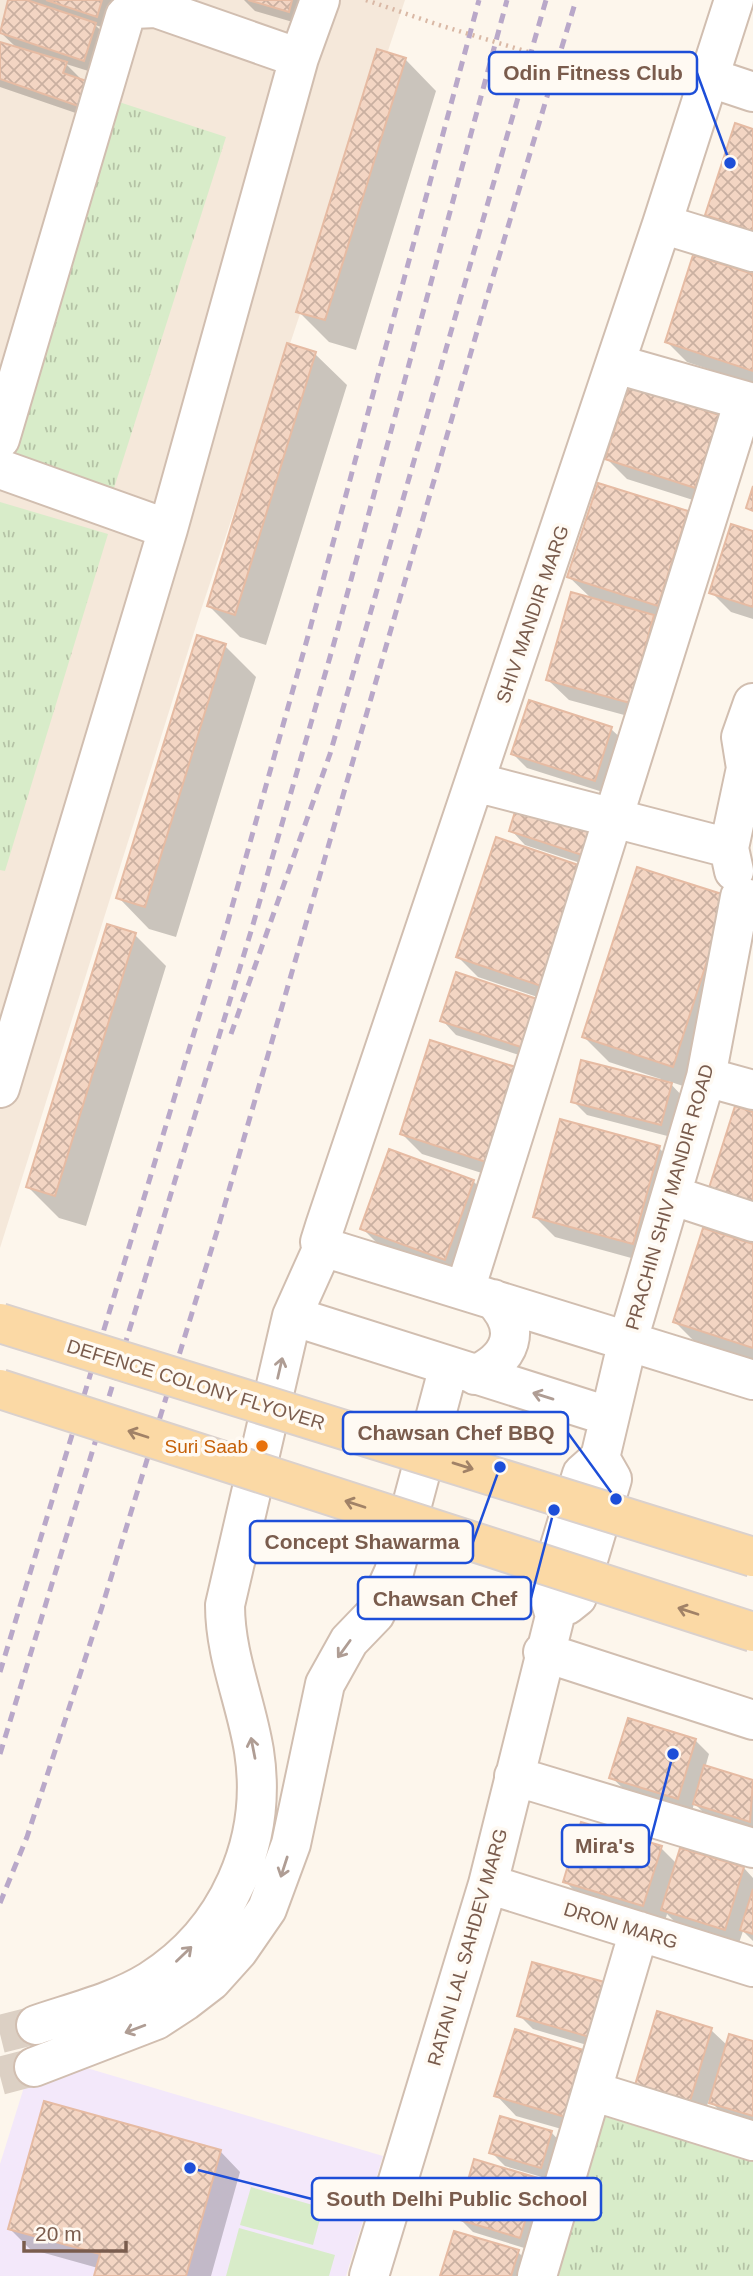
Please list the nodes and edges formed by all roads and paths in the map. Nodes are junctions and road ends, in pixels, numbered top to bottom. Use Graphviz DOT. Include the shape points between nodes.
graph roads {
  1 [pos="320,0"];
  2 [pos="366,0"];
  3 [pos="734,0"];
  4 [pos="299,58"];
  5 [pos="710,78"];
  6 [pos="642,86"];
  7 [pos="753,92"];
  8 [pos="663,224"];
  9 [pos="753,252"];
  10 [pos="616,364"];
  11 [pos="749,402"];
  12 [pos="0,439"];
  13 [pos="0,469"];
  14 [pos="168,529"];
  15 [pos="749,727"];
  16 [pos="475,782"];
  17 [pos="613,820"];
  18 [pos="729,848"];
  19 [pos="746,899"];
  20 [pos="706,1077"];
  21 [pos="0,1088"];
  22 [pos="753,1090"];
  23 [pos="671,1195"];
  24 [pos="753,1222"];
  25 [pos="324,1237"];
  26 [pos="479,1295"];
  27 [pos="292,1315"];
  28 [pos="0,1323"];
  29 [pos="628,1340"];
  30 [pos="462,1371"];
  31 [pos="753,1380"];
  32 [pos="0,1389"];
  33 [pos="608,1416"];
  34 [pos="753,1557"];
  35 [pos="753,1632"];
  36 [pos="543,1653"];
  37 [pos="753,1720"];
  38 [pos="514,1776"];
  39 [pos="753,1848"];
  40 [pos="488,1884"];
  41 [pos="639,1931"];
  42 [pos="753,1967"];
  43 [pos="36,2025"];
  44 [pos="34,2067"];
  45 [pos="592,2091"];
  46 [pos="753,2141"];
  47 [pos="369,2276"];
  48 [pos="537,2276"];
  1 -- 4 [label="street"];
  2 -- 6 [label="path, bridge"];
  3 -- 5 [label="street, SHIV MANDIR MARG"];
  4 -- 12 [label="street" via="156,8 133,9 124,16"];
  4 -- 14 [label="street"];
  5 -- 7 [label="street"];
  5 -- 8 [label="street, SHIV MANDIR MARG"];
  8 -- 9 [label="street"];
  8 -- 10 [label="street, SHIV MANDIR MARG"];
  10 -- 11 [label="street"];
  10 -- 16 [label="street, SHIV MANDIR MARG"];
  11 -- 17 [label="street"];
  13 -- 14 [label="street"];
  14 -- 21 [label="street"];
  15 -- 18 [label="street" via="746,768"];
  16 -- 17 [label="street"];
  16 -- 25 [label="street, SHIV MANDIR MARG"];
  17 -- 18 [label="street"];
  17 -- 26 [label="street" via="478,1249"];
  18 -- 19 [label="street"];
  19 -- 20 [label="street, PRACHIN SHIV MANDIR ROAD"];
  20 -- 22 [label="street"];
  20 -- 23 [label="street, PRACHIN SHIV MANDIR ROAD"];
  23 -- 24 [label="street"];
  23 -- 29 [label="street, PRACHIN SHIV MANDIR ROAD"];
  25 -- 26 [label="street, PRACHIN SHIV MANDIR ROAD"];
  25 -- 27 [label="street, SHIV MANDIR MARG"];
  26 -- 29 [label="street, PRACHIN SHIV MANDIR ROAD"];
  26 -- 30 [label="street" via="508,1317 511,1333 500,1360"];
  27 -- 30 [label="street"];
  43 -- 27 [label="street, SHIV MANDIR MARG, one-way" via="129,1993 150,1981 195,1943 220,1913 251,1844 258,1808 257,1773 230,1658 225,1605"];
  28 -- 34 [label="main road, DEFENCE COLONY FLYOVER, one-way, bridge"];
  29 -- 31 [label="street"];
  29 -- 33 [label="street, RATAN LAL SAHDEV MARG"];
  33 -- 30 [label="street, one-way"];
  30 -- 44 [label="street, one-way" via="394,1572 374,1614 349,1641 325,1684 291,1844 267,1909 238,1951 185,2001 156,2020"];
  35 -- 32 [label="main road, one-way, bridge"];
  33 -- 36 [label="street, RATAN LAL SAHDEV MARG" via="600,1458 582,1474 547,1589 555,1616"];
  36 -- 37 [label="street"];
  36 -- 38 [label="street, RATAN LAL SAHDEV MARG"];
  38 -- 39 [label="street"];
  38 -- 40 [label="street, RATAN LAL SAHDEV MARG"];
  40 -- 41 [label="street, DRON MARG"];
  40 -- 47 [label="street, RATAN LAL SAHDEV MARG"];
  41 -- 42 [label="street, DRON MARG"];
  41 -- 45 [label="street"];
  45 -- 46 [label="street"];
  45 -- 48 [label="street"];
}
